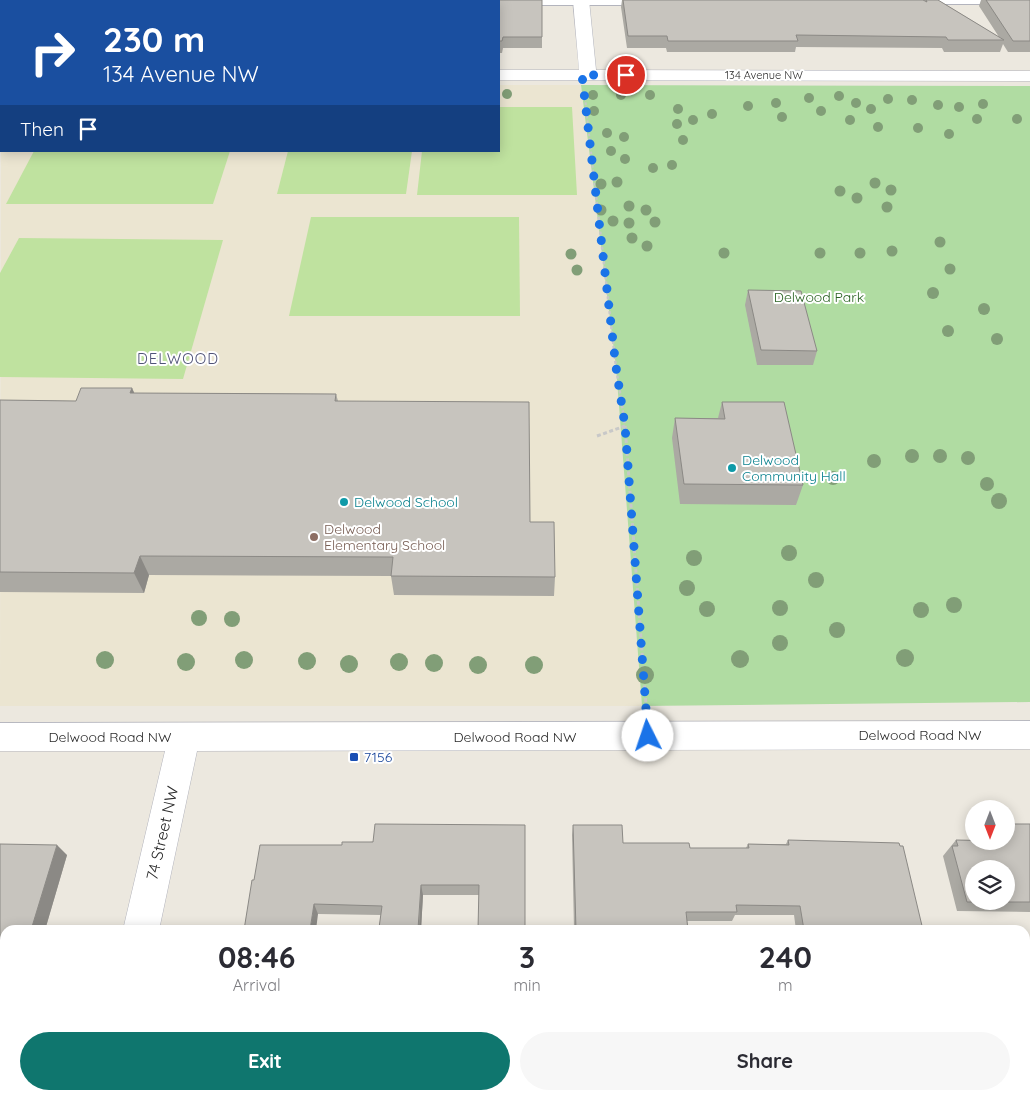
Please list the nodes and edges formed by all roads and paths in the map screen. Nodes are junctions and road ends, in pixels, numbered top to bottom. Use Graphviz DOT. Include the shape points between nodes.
graph roads {
  1 [pos="581,1"];
  2 [pos="914,1"];
  3 [pos="962,1"];
  4 [pos="1030,1"];
  5 [pos="500,2"];
  6 [pos="649,2"];
  7 [pos="500,75"];
  8 [pos="585,75"];
  9 [pos="1030,76"];
  10 [pos="625,426"];
  11 [pos="597,436"];
  12 [pos="1030,735"];
  13 [pos="648,736"];
  14 [pos="0,737"];
  15 [pos="184,737"];
  16 [pos="142,925"];
  1 -- 5 [label="lane"];
  1 -- 6 [label="lane"];
  1 -- 8 [label="street"];
  2 -- 3 [label="lane"];
  3 -- 4 [label="lane"];
  7 -- 8 [label="street, 134 Avenue NW"];
  8 -- 9 [label="street, 134 Avenue NW"];
  8 -- 10 [label="path"];
  10 -- 11 [label="path"];
  10 -- 13 [label="path"];
  12 -- 13 [label="street, Delwood Road NW"];
  13 -- 15 [label="street, Delwood Road NW"];
  14 -- 15 [label="street, Delwood Road NW"];
  15 -- 16 [label="street, 74 Street NW"];
}
